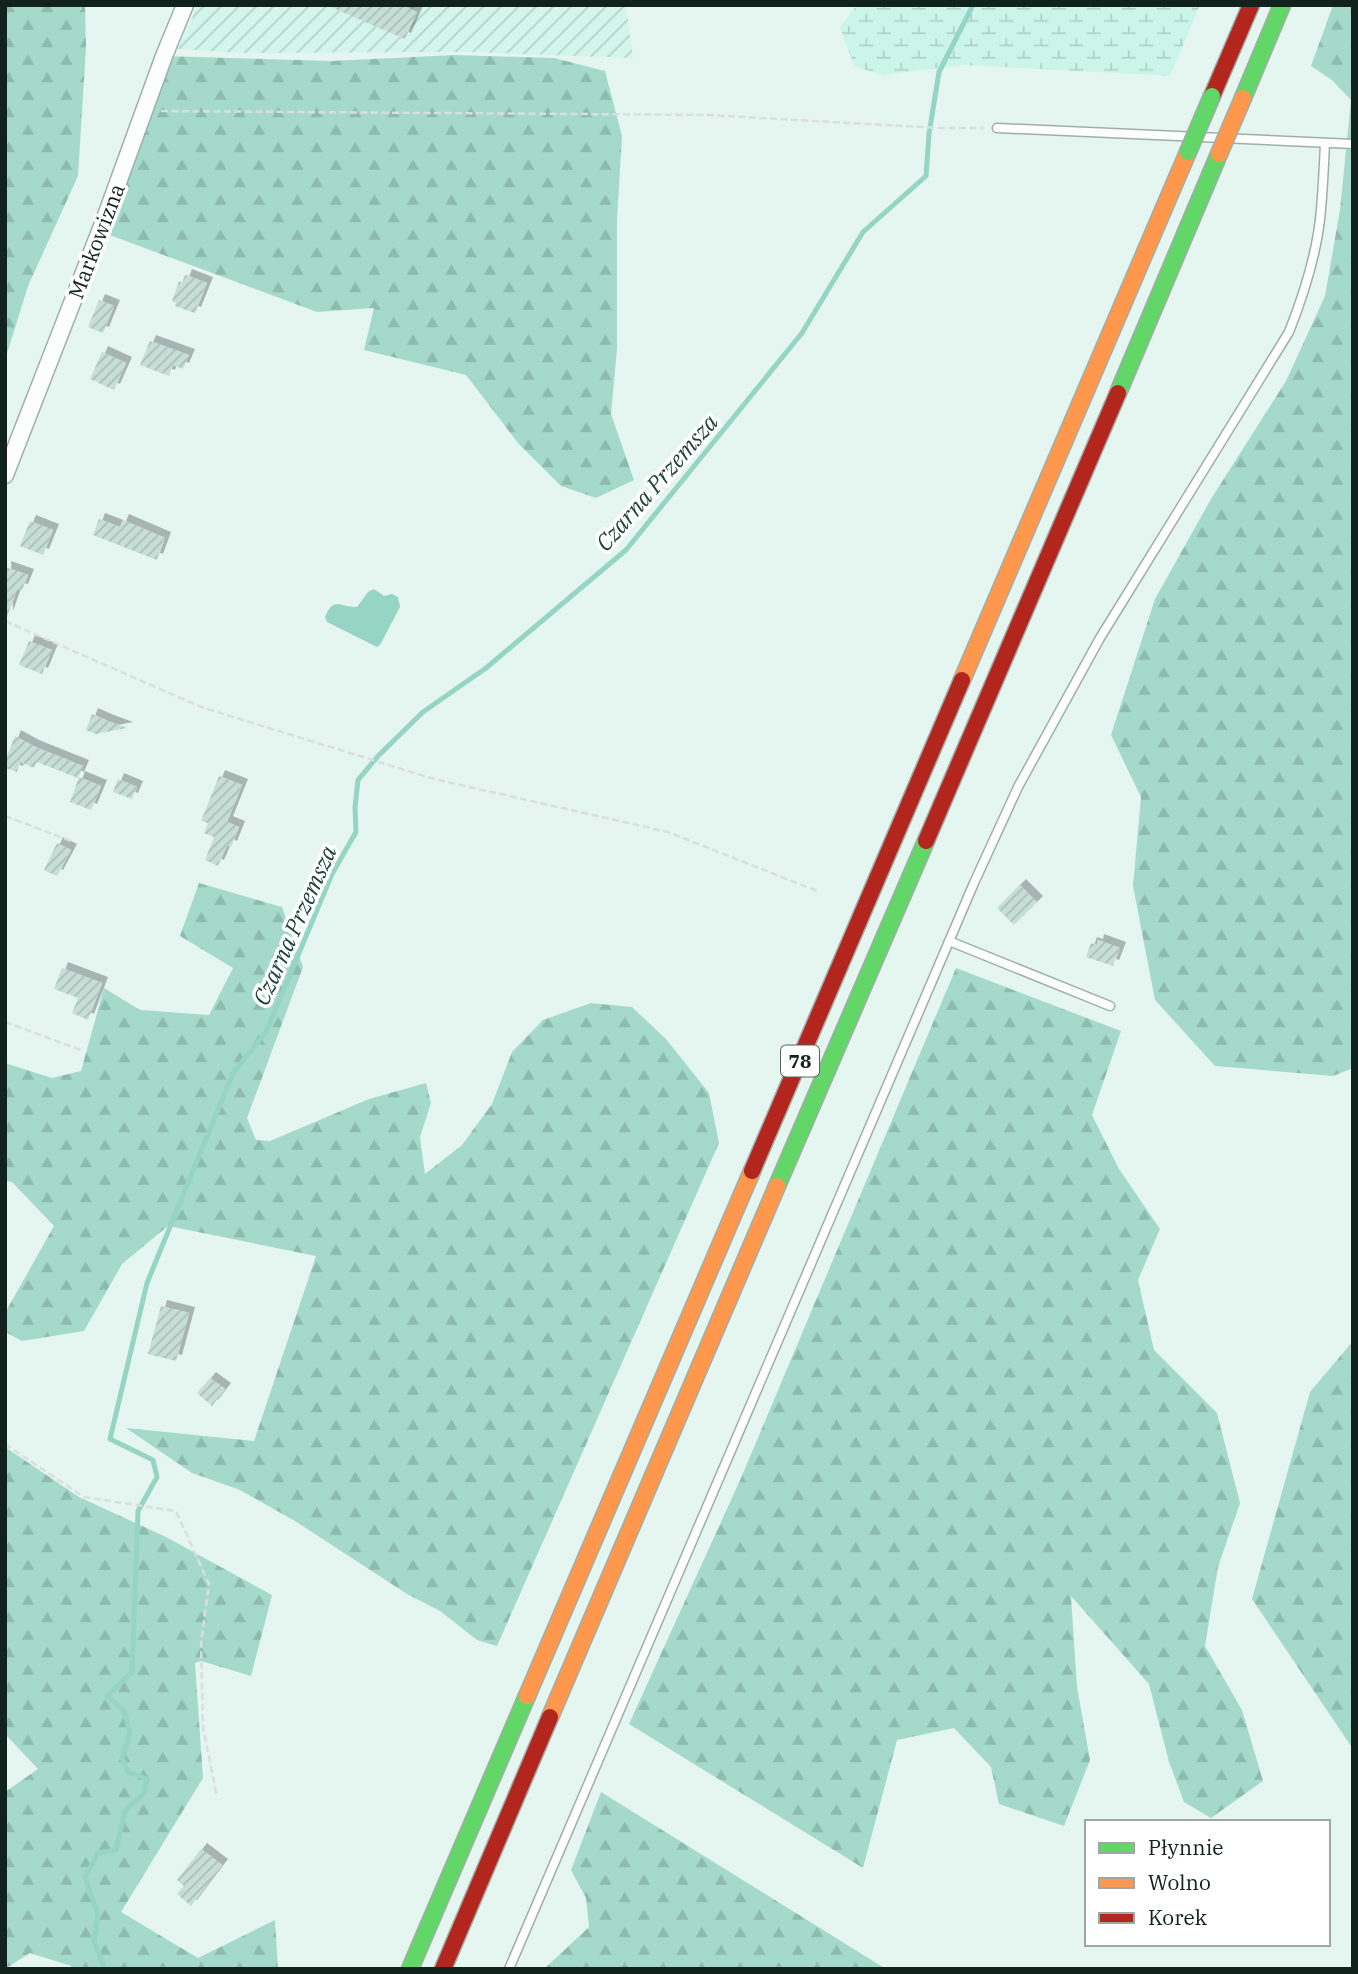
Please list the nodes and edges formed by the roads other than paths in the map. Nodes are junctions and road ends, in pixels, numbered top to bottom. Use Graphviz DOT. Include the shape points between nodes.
graph roads {
  1 [pos="185,5"];
  2 [pos="1251,5"];
  3 [pos="1282,5"];
  4 [pos="997,128"];
  5 [pos="1325,143"];
  6 [pos="1353,144"];
  7 [pos="5,475"];
  8 [pos="949,941"];
  9 [pos="1110,1006"];
  10 [pos="410,1969"];
  11 [pos="443,1969"];
  12 [pos="509,1969"];
  1 -- 7 [label="street, Markowizna"];
  2 -- 10 [label="main road, 78, bridge"];
  3 -- 11 [label="main road, 78, bridge"];
  4 -- 5 [label="lane"];
  5 -- 6 [label="lane"];
  5 -- 8 [label="lane" via="1321,212 1289,331 1100,638 1018,787"];
  8 -- 9 [label="lane"];
  8 -- 12 [label="lane"];
}
